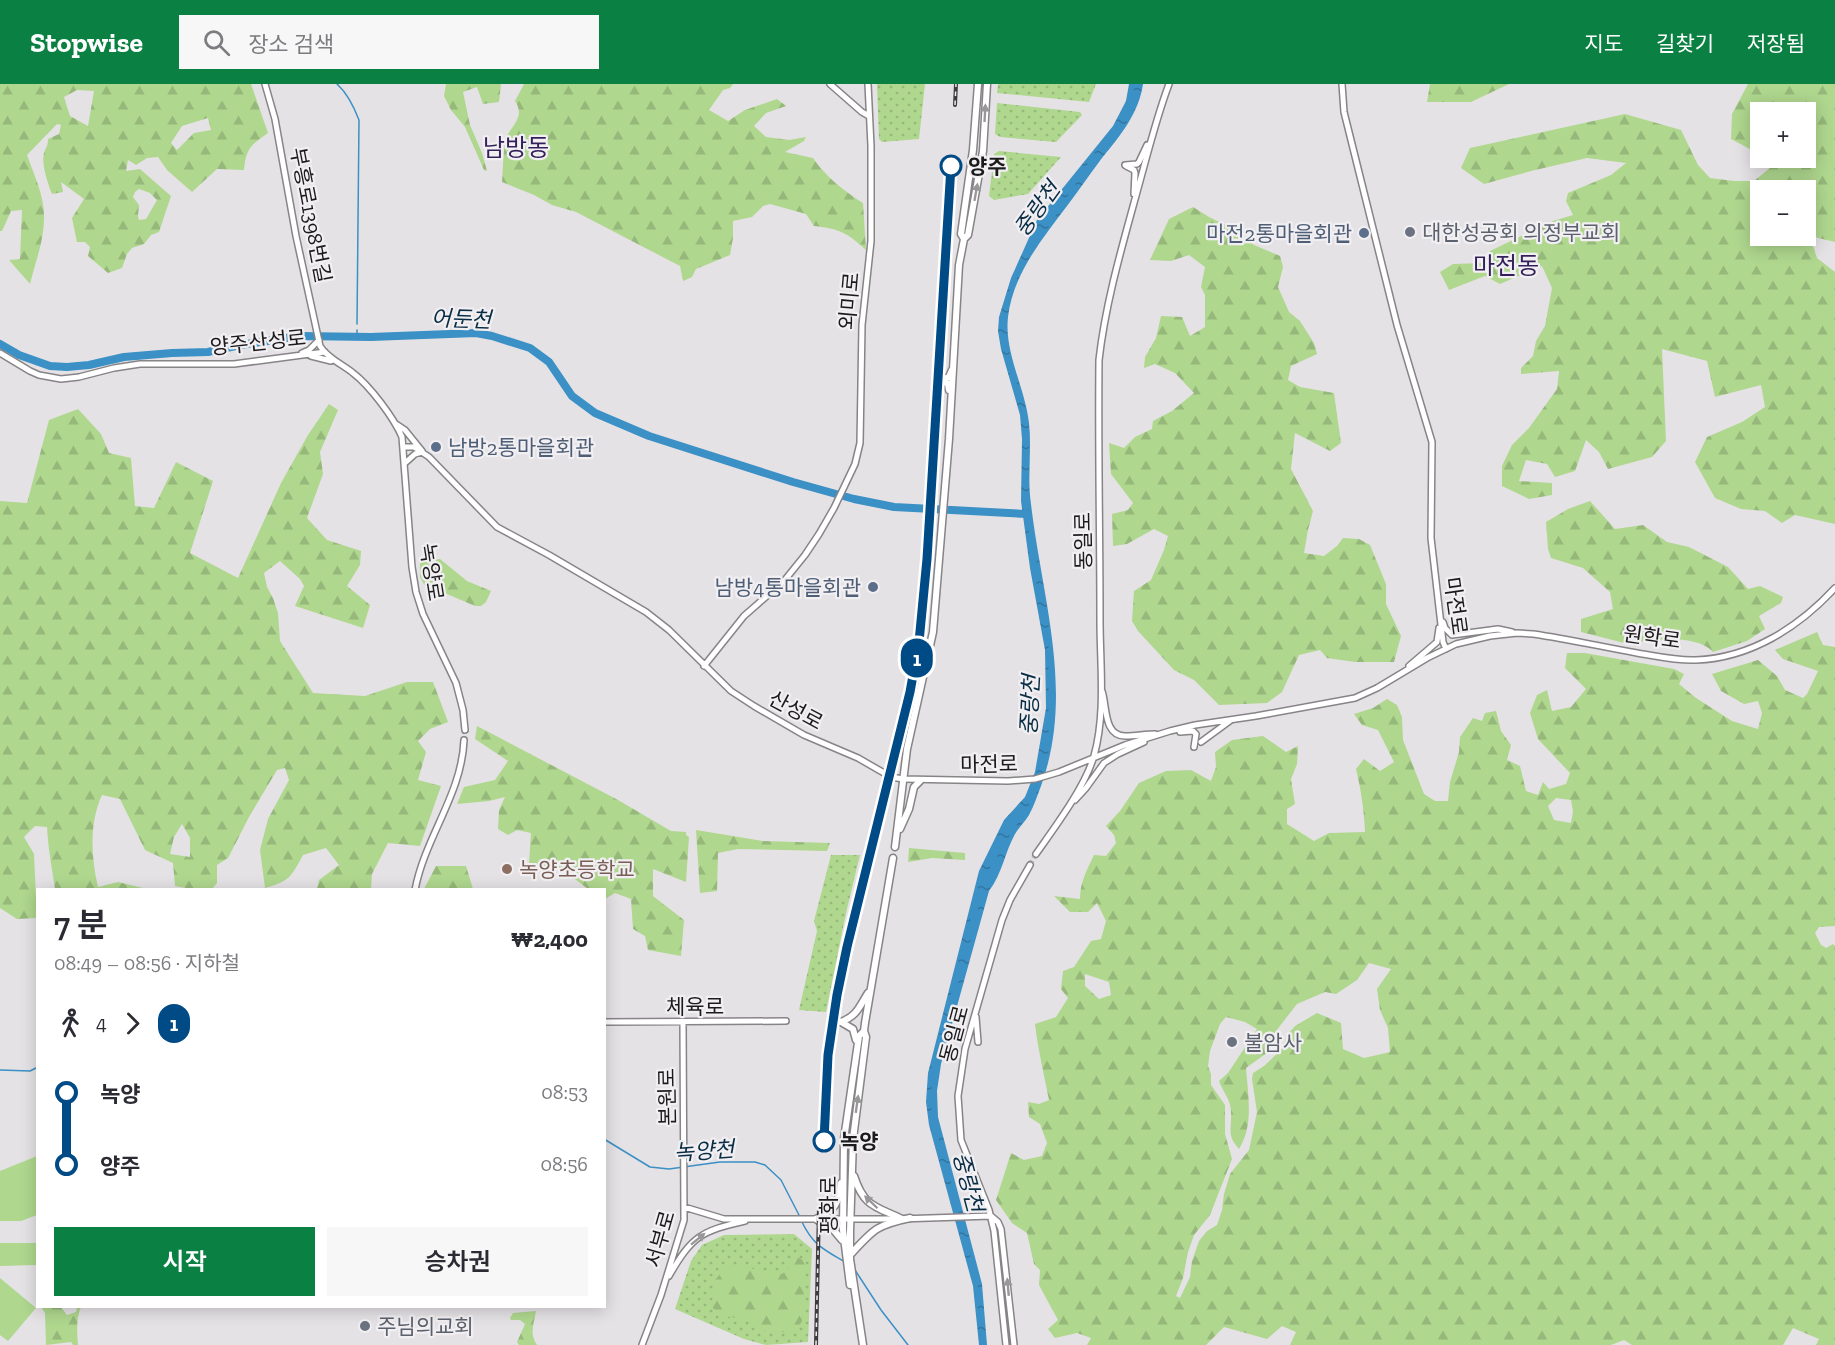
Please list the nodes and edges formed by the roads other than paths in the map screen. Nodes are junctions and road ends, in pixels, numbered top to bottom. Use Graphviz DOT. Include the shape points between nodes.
graph roads {
  1 [pos="266,84"];
  2 [pos="830,84"];
  3 [pos="978,84"];
  4 [pos="987,84"];
  5 [pos="1169,84"];
  6 [pos="1342,84"];
  7 [pos="867,86"];
  8 [pos="869,116"];
  9 [pos="1153,133"];
  10 [pos="1134,202"];
  11 [pos="964,239"];
  12 [pos="319,340"];
  13 [pos="0,352"];
  14 [pos="325,352"];
  15 [pos="295,356"];
  16 [pos="341,364"];
  17 [pos="953,366"];
  18 [pos="951,401"];
  19 [pos="396,423"];
  20 [pos="404,447"];
  21 [pos="423,452"];
  22 [pos="405,464"];
  23 [pos="1835,588"];
  24 [pos="1439,606"];
  25 [pos="1517,633"];
  26 [pos="1446,649"];
  27 [pos="704,666"];
  28 [pos="1404,672"];
  29 [pos="1101,687"];
  30 [pos="1232,719"];
  31 [pos="465,730"];
  32 [pos="1162,734"];
  33 [pos="465,740"];
  34 [pos="1201,742"];
  35 [pos="1194,747"];
  36 [pos="1093,757"];
  37 [pos="903,779"];
  38 [pos="920,781"];
  39 [pos="1070,805"];
  40 [pos="896,838"];
  41 [pos="895,847"];
  42 [pos="1036,854"];
  43 [pos="893,858"];
  44 [pos="1030,865"];
  45 [pos="416,888"];
  46 [pos="870,990"];
  47 [pos="976,1015"];
  48 [pos="786,1021"];
  49 [pos="606,1022"];
  50 [pos="683,1022"];
  51 [pos="864,1032"];
  52 [pos="978,1042"];
  53 [pos="857,1044"];
  54 [pos="844,1150"];
  55 [pos="852,1150"];
  56 [pos="845,1168"];
  57 [pos="852,1172"];
  58 [pos="684,1207"];
  59 [pos="991,1216"];
  60 [pos="910,1218"];
  61 [pos="753,1219"];
  62 [pos="814,1219"];
  63 [pos="847,1219"];
  64 [pos="902,1219"];
  65 [pos="844,1242"];
  66 [pos="849,1258"];
  67 [pos="664,1285"];
  68 [pos="642,1345"];
  69 [pos="861,1345"];
  70 [pos="1006,1345"];
  71 [pos="1014,1345"];
  1 -- 12 [label="street, 부흥로1398번길"];
  2 -- 8 [label="street"];
  3 -- 11 [label="main road" via="961,234"];
  11 -- 4 [label="main road, one-way" via="983,151"];
  5 -- 9 [label="street"];
  6 -- 24 [label="street, 마전로" via="1344,112 1381,261 1432,442 1431,538"];
  7 -- 8 [label="street, 외미로"];
  8 -- 27 [label="street, 외미로" via="871,241 862,325 860,443 855,464 835,507 805,555 784,581 744,616"];
  9 -- 10 [label="street"];
  9 -- 10 [label="street" via="1139,162 1125,165 1136,176"];
  10 -- 29 [label="street, 동일로" via="1106,313 1099,360"];
  11 -- 17 [label="main road"];
  12 -- 14 [label="street, 부흥로1398번길"];
  12 -- 15 [label="street"];
  13 -- 15 [label="street, 양주산성로" via="39,375 61,379 140,364 224,364"];
  14 -- 15 [label="street, 양주산성로"];
  14 -- 16 [label="street, 양주산성로"];
  15 -- 16 [label="street" via="321,357"];
  16 -- 19 [label="street, 양주산성로" via="366,385"];
  17 -- 18 [label="main road"];
  17 -- 18 [label="main road" via="942,381 948,384"];
  18 -- 37 [label="main road" via="932,644 909,735"];
  19 -- 20 [label="street, 양주산성로"];
  19 -- 21 [label="street"];
  20 -- 21 [label="street"];
  20 -- 22 [label="street, 녹양로"];
  21 -- 22 [label="street"];
  21 -- 27 [label="street, 산성로" via="497,527 646,612"];
  22 -- 31 [label="street, 녹양로" via="416,592 456,683"];
  23 -- 25 [label="street, 원학로" via="1775,638 1696,660"];
  24 -- 25 [label="street" via="1445,628 1452,635 1498,629"];
  24 -- 26 [label="street, 마전로"];
  24 -- 28 [label="street" via="1437,642"];
  25 -- 26 [label="street, 원학로" via="1479,638"];
  26 -- 28 [label="street, 마전로"];
  27 -- 37 [label="street, 산성로" via="731,691 771,717 891,777"];
  28 -- 30 [label="street, 마전로" via="1354,698"];
  29 -- 32 [label="street" via="1108,725 1118,736"];
  29 -- 36 [label="street, 동일로"];
  30 -- 32 [label="street, 마전로"];
  30 -- 34 [label="street"];
  32 -- 35 [label="street" via="1193,732"];
  32 -- 36 [label="street, 마전로"];
  32 -- 39 [label="street" via="1104,763"];
  33 -- 45 [label="street" via="456,783 425,854"];
  36 -- 38 [label="street, 마전로" via="1035,779"];
  36 -- 39 [label="street, 동일로"];
  37 -- 38 [label="street, 마전로"];
  37 -- 40 [label="main road"];
  38 -- 40 [label="main road" via="914,787"];
  39 -- 42 [label="street, 동일로"];
  40 -- 41 [label="main road"];
  43 -- 46 [label="main road, 평화로"];
  44 -- 47 [label="street, 동일로" via="1002,920"];
  46 -- 51 [label="main road, 평화로"];
  46 -- 53 [label="main road" via="857,1013 841,1022 854,1029"];
  47 -- 52 [label="street"];
  47 -- 59 [label="street, 동일로" via="960,1072 959,1126"];
  48 -- 50 [label="street, 체육로"];
  49 -- 50 [label="street, 체육로"];
  50 -- 58 [label="street, 본원로"];
  51 -- 53 [label="main road, 평화로"];
  55 -- 51 [label="main road, 평화로, one-way"];
  53 -- 54 [label="main road, 평화로"];
  54 -- 55 [label="main road"];
  54 -- 56 [label="main road, 평화로"];
  55 -- 57 [label="main road, 평화로"];
  56 -- 62 [label="main road" via="836,1205"];
  56 -- 63 [label="main road, 평화로"];
  57 -- 63 [label="main road, 평화로"];
  64 -- 57 [label="main road, one-way" via="874,1207 859,1190"];
  58 -- 61 [label="street, 서부로" via="724,1219"];
  58 -- 67 [label="street, 서부로" via="684,1220"];
  59 -- 60 [label="street"];
  59 -- 70 [label="street, 동일로"];
  71 -- 59 [label="street, 동일로, one-way" via="1001,1229"];
  60 -- 64 [label="street"];
  60 -- 66 [label="main road" via="878,1227"];
  61 -- 62 [label="street, 서부로"];
  67 -- 61 [label="street, one-way" via="682,1254 700,1235"];
  62 -- 63 [label="street"];
  62 -- 65 [label="main road" via="834,1229"];
  63 -- 64 [label="street"];
  63 -- 65 [label="main road, 평화로"];
  63 -- 66 [label="main road, 평화로"];
  65 -- 66 [label="main road, 평화로"];
  66 -- 69 [label="main road, 평화로"];
  67 -- 68 [label="street, 서부로"];
}
